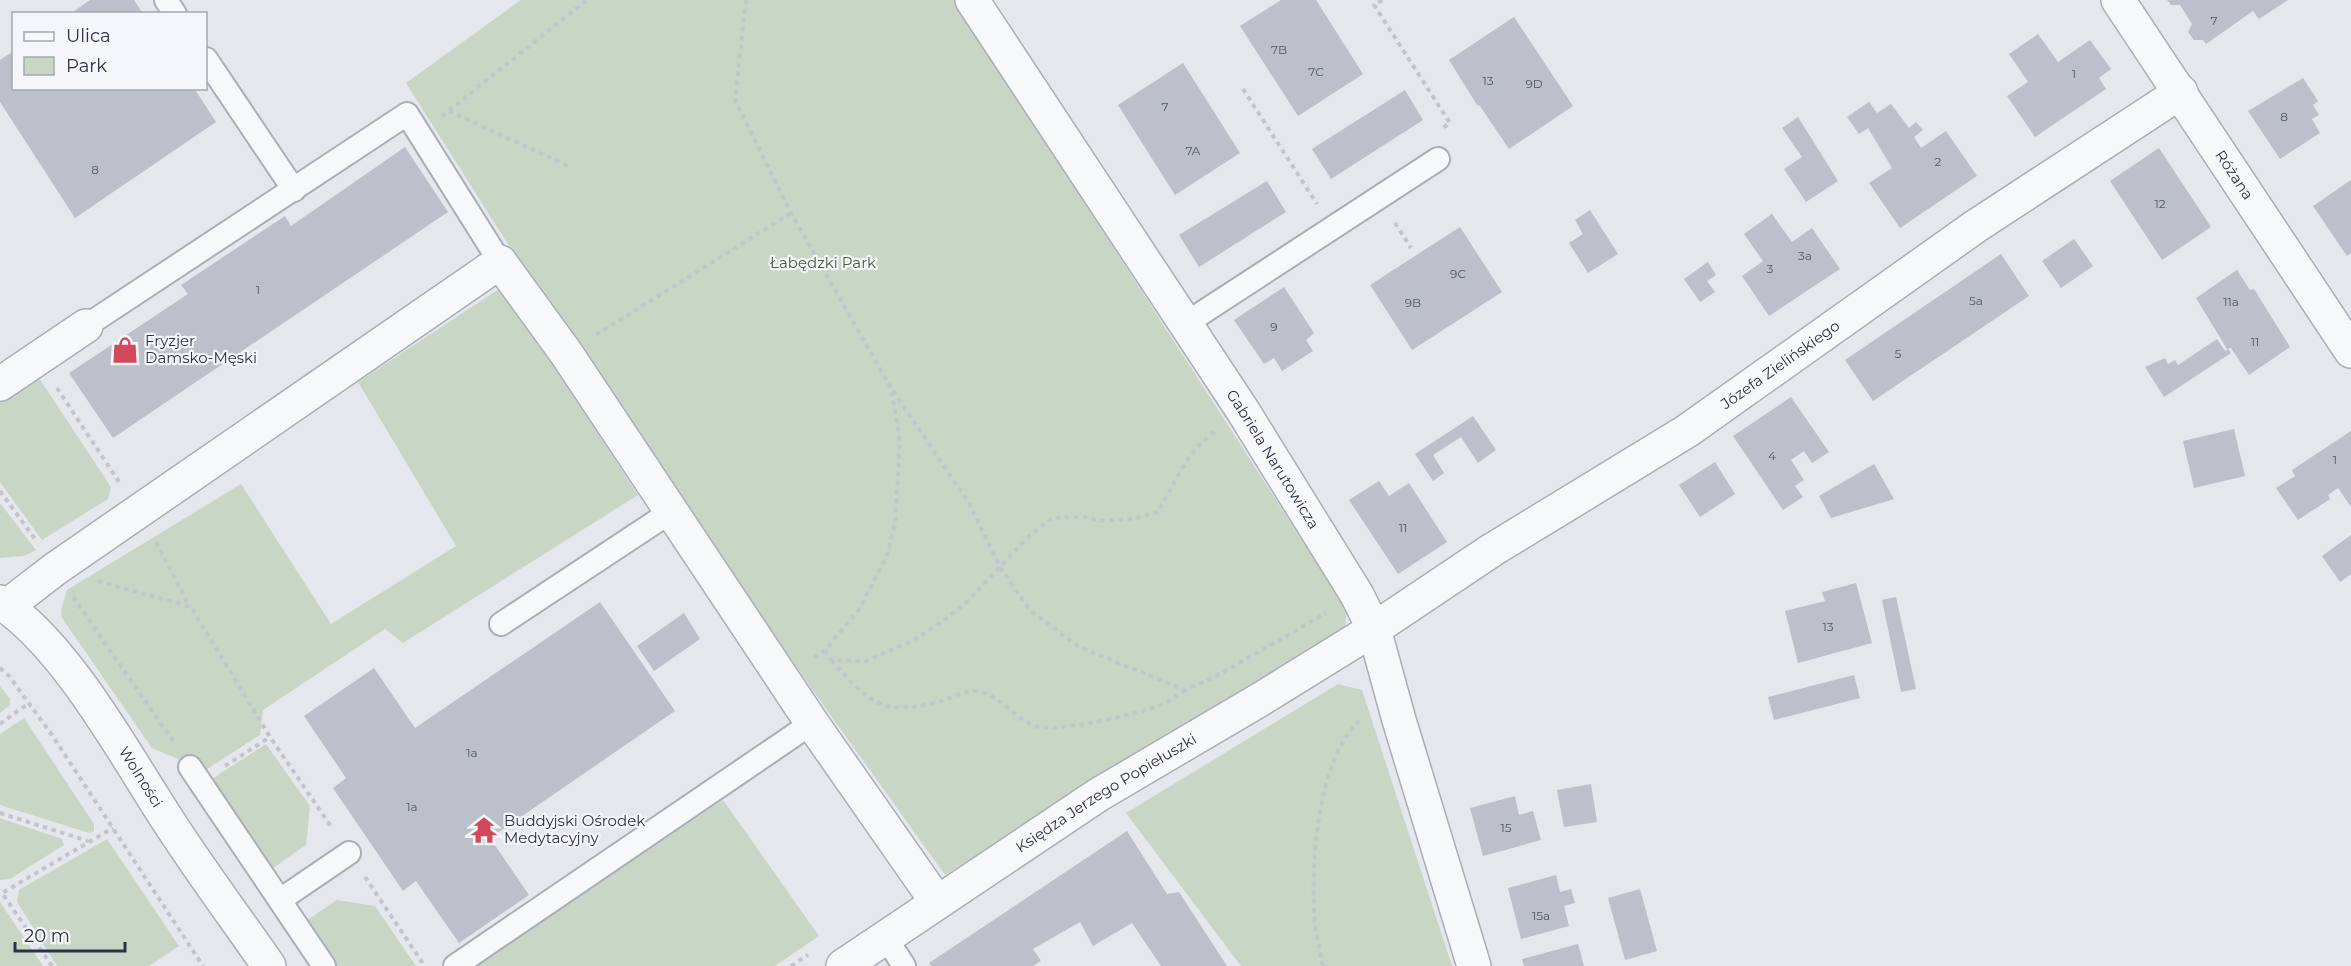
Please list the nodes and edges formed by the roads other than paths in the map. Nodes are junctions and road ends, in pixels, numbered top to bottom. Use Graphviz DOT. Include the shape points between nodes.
graph roads {
  1 [pos="972,0"];
  2 [pos="2118,0"];
  3 [pos="207,60"];
  4 [pos="2181,92"];
  5 [pos="1438,159"];
  6 [pos="294,190"];
  7 [pos="500,262"];
  8 [pos="1185,324"];
  9 [pos="86,326"];
  10 [pos="2351,351"];
  11 [pos="0,384"];
  12 [pos="672,512"];
  13 [pos="3,604"];
  14 [pos="501,624"];
  15 [pos="1374,629"];
  16 [pos="812,723"];
  17 [pos="195,774"];
  18 [pos="349,853"];
  19 [pos="280,900"];
  20 [pos="937,902"];
  21 [pos="885,938"];
  22 [pos="269,966"];
  23 [pos="324,966"];
  24 [pos="455,966"];
  25 [pos="843,966"];
  26 [pos="904,966"];
  27 [pos="1474,966"];
  1 -- 8 [label="street, Gabriela Narutowicza"];
  2 -- 4 [label="street, Różana"];
  3 -- 6 [label="lane"];
  4 -- 10 [label="street, Różana"];
  4 -- 15 [label="street, Józefa Zielińskiego" via="1976,226 1687,431 1492,550"];
  5 -- 8 [label="lane"];
  6 -- 7 [label="lane" via="407,114"];
  6 -- 9 [label="lane"];
  7 -- 12 [label="street"];
  7 -- 13 [label="street"];
  8 -- 15 [label="street, Gabriela Narutowicza" via="1243,411"];
  9 -- 11 [label="street"];
  12 -- 14 [label="lane"];
  12 -- 16 [label="street"];
  13 -- 22 [label="street, Wolności" via="44,641 95,706 168,822"];
  15 -- 20 [label="street, Księdza Jerzego Popiełuszki" via="1098,795"];
  15 -- 27 [label="street, Gabriela Narutowicza"];
  16 -- 20 [label="street"];
  16 -- 24 [label="lane"];
  17 -- 19 [label="lane"];
  18 -- 19 [label="lane"];
  19 -- 23 [label="lane"];
  20 -- 21 [label="street, Księdza Jerzego Popiełuszki"];
  21 -- 25 [label="street, Księdza Jerzego Popiełuszki"];
  21 -- 26 [label="lane"];
}
